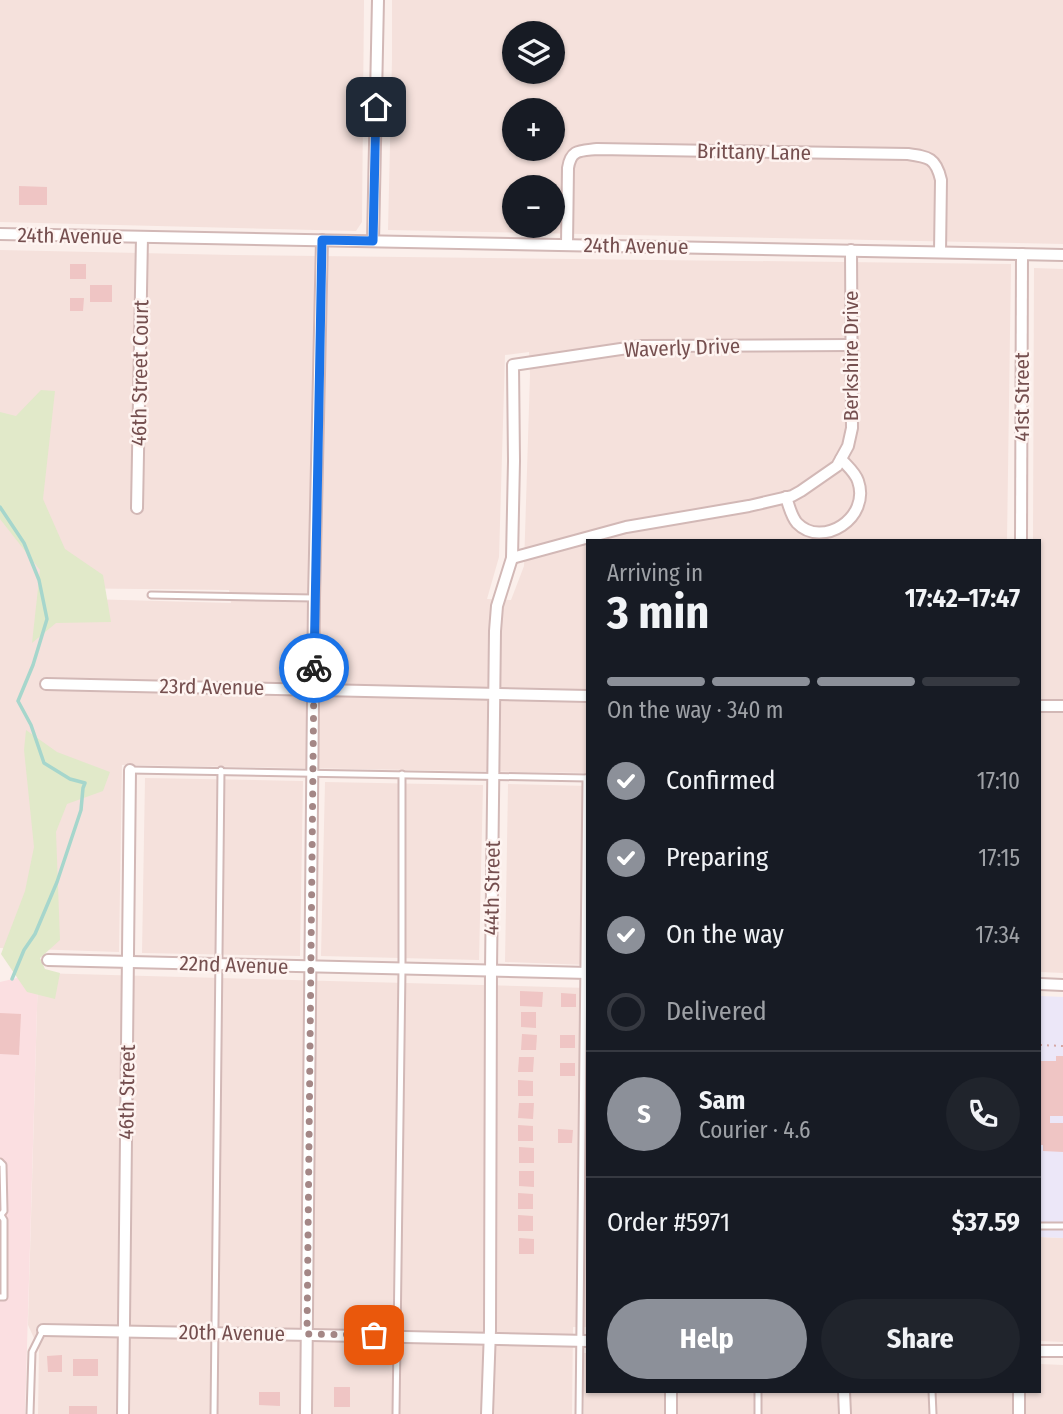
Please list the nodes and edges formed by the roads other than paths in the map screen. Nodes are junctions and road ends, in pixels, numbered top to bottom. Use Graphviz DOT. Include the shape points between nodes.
graph roads {
  1 [pos="378,0"];
  2 [pos="0,234"];
  3 [pos="142,237"];
  4 [pos="322,240"];
  5 [pos="373,241"];
  6 [pos="567,244"];
  7 [pos="851,250"];
  8 [pos="940,252"];
  9 [pos="1022,254"];
  10 [pos="1063,255"];
  11 [pos="851,345"];
  12 [pos="513,365"];
  13 [pos="841,459"];
  14 [pos="786,497"];
  15 [pos="137,508"];
  16 [pos="1021,539"];
  17 [pos="512,558"];
  18 [pos="151,595"];
  19 [pos="314,598"];
  20 [pos="46,684"];
  21 [pos="314,690"];
  22 [pos="495,694"];
  23 [pos="586,696"];
  24 [pos="1041,706"];
  25 [pos="1063,706"];
  26 [pos="130,770"];
  27 [pos="220,770"];
  28 [pos="313,773"];
  29 [pos="402,774"];
  30 [pos="494,776"];
  31 [pos="586,778"];
  32 [pos="48,960"];
  33 [pos="128,962"];
  34 [pos="218,964"];
  35 [pos="310,967"];
  36 [pos="402,969"];
  37 [pos="491,970"];
  38 [pos="586,973"];
  39 [pos="1041,984"];
  40 [pos="1063,985"];
  41 [pos="0,1162"];
  42 [pos="1,1215"];
  43 [pos="1041,1226"];
  44 [pos="1063,1226"];
  45 [pos="0,1297"];
  46 [pos="43,1330"];
  47 [pos="124,1331"];
  48 [pos="215,1332"];
  49 [pos="307,1334"];
  50 [pos="397,1336"];
  51 [pos="489,1340"];
  52 [pos="584,1341"];
  53 [pos="1041,1351"];
  54 [pos="1063,1351"];
  55 [pos="671,1393"];
  56 [pos="758,1393"];
  57 [pos="844,1393"];
  58 [pos="933,1393"];
  59 [pos="1019,1393"];
  60 [pos="30,1414"];
  61 [pos="123,1414"];
  62 [pos="214,1414"];
  63 [pos="306,1414"];
  64 [pos="396,1414"];
  65 [pos="487,1414"];
  66 [pos="579,1414"];
  67 [pos="671,1414"];
  68 [pos="758,1414"];
  69 [pos="845,1414"];
  70 [pos="933,1414"];
  71 [pos="1019,1414"];
  1 -- 5 [label="street"];
  2 -- 3 [label="street, 24th Avenue"];
  3 -- 4 [label="street, 24th Avenue"];
  3 -- 15 [label="street, 46th Street Court"];
  4 -- 5 [label="street, 24th Avenue"];
  4 -- 19 [label="street"];
  5 -- 6 [label="street, 24th Avenue"];
  6 -- 7 [label="street, 24th Avenue"];
  6 -- 8 [label="street, Brittany Lane" via="568,169 570,158 580,151 908,154 929,158 939,172"];
  7 -- 8 [label="street, 24th Avenue"];
  7 -- 11 [label="street, Berkshire Drive"];
  8 -- 9 [label="street, 24th Avenue"];
  9 -- 10 [label="street, 24th Avenue"];
  9 -- 16 [label="street, 41st Street"];
  11 -- 12 [label="street, Waverly Drive" via="641,346"];
  11 -- 13 [label="street, Berkshire Drive" via="852,428"];
  12 -- 17 [label="street, 44th Street"];
  13 -- 14 [label="street" via="810,485"];
  13 -- 14 [label="street" via="855,475 861,494 852,519 842,527 822,532 805,529 794,518"];
  14 -- 17 [label="street" via="626,527"];
  17 -- 22 [label="street, 44th Street" via="497,606"];
  18 -- 19 [label="lane"];
  19 -- 21 [label="street"];
  20 -- 21 [label="street, 23rd Avenue"];
  21 -- 22 [label="street, 23rd Avenue"];
  21 -- 28 [label="street"];
  22 -- 23 [label="street, 23rd Avenue"];
  22 -- 30 [label="street, 44th Street"];
  24 -- 25 [label="street"];
  26 -- 27 [label="lane"];
  26 -- 33 [label="street, 46th Street"];
  27 -- 28 [label="lane"];
  27 -- 34 [label="lane"];
  28 -- 29 [label="lane"];
  28 -- 35 [label="street"];
  29 -- 30 [label="lane"];
  29 -- 36 [label="lane"];
  30 -- 31 [label="lane"];
  30 -- 37 [label="street, 44th Street"];
  32 -- 33 [label="street, 22nd Avenue"];
  33 -- 34 [label="street, 22nd Avenue"];
  33 -- 47 [label="street, 46th Street"];
  34 -- 35 [label="street, 22nd Avenue"];
  34 -- 48 [label="lane"];
  35 -- 36 [label="street, 22nd Avenue"];
  35 -- 49 [label="street"];
  36 -- 37 [label="street, 22nd Avenue"];
  36 -- 50 [label="lane"];
  37 -- 38 [label="street, 22nd Avenue"];
  37 -- 51 [label="street, 44th Street"];
  38 -- 52 [label="lane"];
  39 -- 40 [label="street"];
  41 -- 42 [label="lane"];
  42 -- 45 [label="lane" via="4,1297"];
  43 -- 44 [label="lane"];
  46 -- 47 [label="street, 20th Avenue"];
  46 -- 60 [label="lane" via="32,1352"];
  47 -- 48 [label="street, 20th Avenue"];
  47 -- 61 [label="street, 46th Street"];
  48 -- 49 [label="street, 20th Avenue"];
  48 -- 62 [label="lane"];
  49 -- 50 [label="street, 20th Avenue"];
  49 -- 63 [label="street"];
  50 -- 51 [label="street, 20th Avenue"];
  50 -- 64 [label="lane"];
  51 -- 52 [label="street, 20th Avenue"];
  51 -- 65 [label="street, 44th Street"];
  52 -- 66 [label="lane"];
  53 -- 54 [label="street"];
  55 -- 67 [label="street"];
  56 -- 68 [label="lane"];
  57 -- 69 [label="street"];
  58 -- 70 [label="lane"];
  59 -- 71 [label="street"];
}
